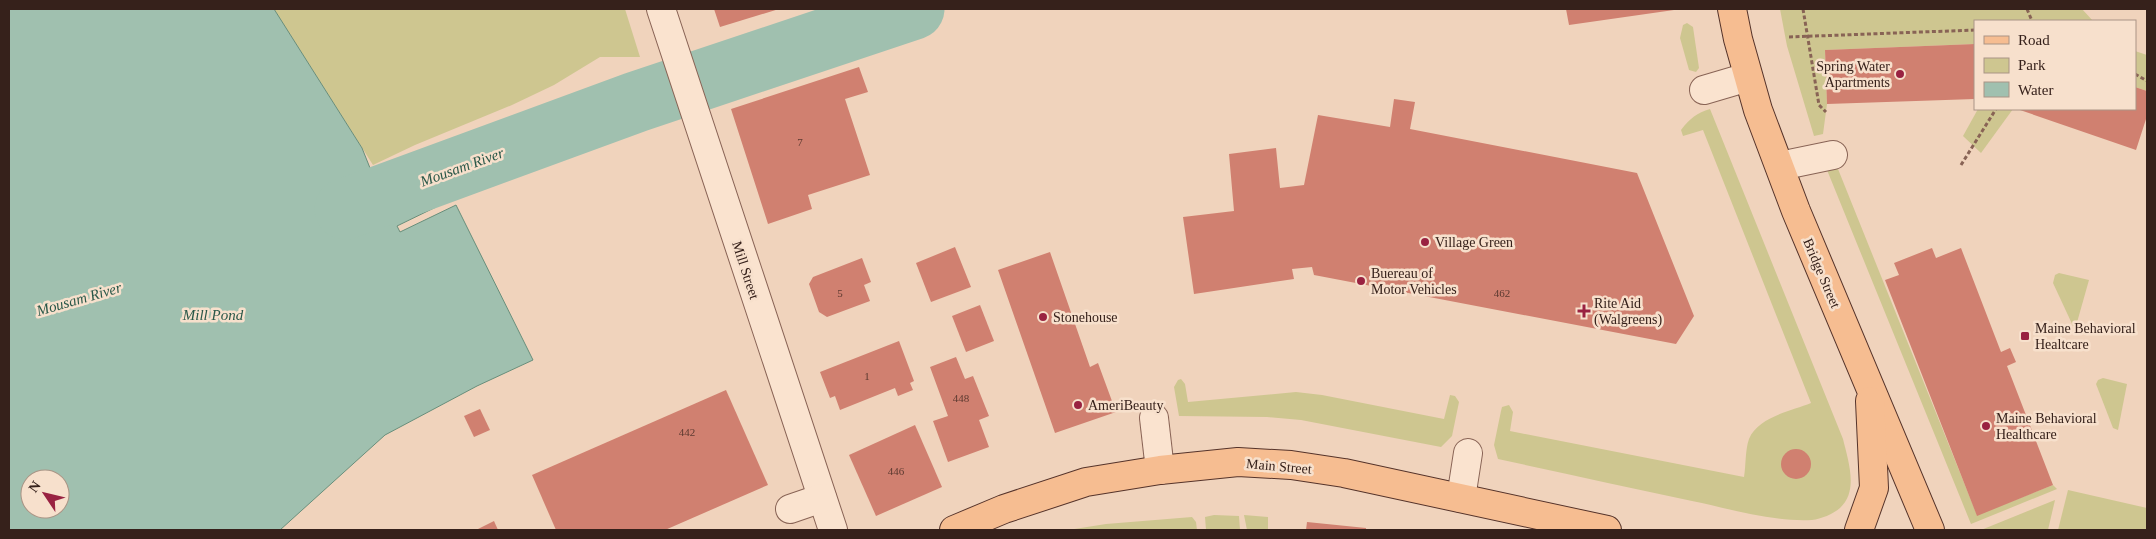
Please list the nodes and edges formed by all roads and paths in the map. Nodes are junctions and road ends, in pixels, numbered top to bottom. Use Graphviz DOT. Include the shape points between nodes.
graph roads {
  1 [pos="661,9"];
  2 [pos="1732,9"];
  3 [pos="1803,9"];
  4 [pos="1974,30"];
  5 [pos="1789,37"];
  6 [pos="1807,37"];
  7 [pos="2136,75"];
  8 [pos="1748,78"];
  9 [pos="2147,81"];
  10 [pos="1704,90"];
  11 [pos="1995,110"];
  12 [pos="1826,112"];
  13 [pos="1833,155"];
  14 [pos="1961,165"];
  15 [pos="1780,166"];
  16 [pos="1870,385"];
  17 [pos="1154,418"];
  18 [pos="1468,453"];
  19 [pos="1160,470"];
  20 [pos="822,498"];
  21 [pos="1461,498"];
  22 [pos="790,509"];
  23 [pos="1592,529"];
  24 [pos="833,530"];
  25 [pos="954,530"];
  26 [pos="1859,530"];
  27 [pos="1930,530"];
  1 -- 20 [label="street, Mill Street"];
  2 -- 8 [label="main road, Bridge Street"];
  3 -- 6 [label="path"];
  4 -- 6 [label="path"];
  5 -- 6 [label="path"];
  6 -- 12 [label="path" via="1819,105"];
  7 -- 9 [label="path"];
  8 -- 10 [label="street"];
  8 -- 15 [label="main road, Bridge Street"];
  11 -- 14 [label="path"];
  13 -- 15 [label="street"];
  15 -- 16 [label="main road, Bridge Street"];
  16 -- 26 [label="main road" via="1874,488"];
  16 -- 27 [label="main road, Bridge Street"];
  17 -- 19 [label="street"];
  18 -- 21 [label="street"];
  19 -- 21 [label="main road, Main Street" via="1238,462 1291,466"];
  19 -- 25 [label="main road, Main Street" via="1061,489"];
  20 -- 22 [label="street"];
  20 -- 24 [label="street, Mill Street"];
  21 -- 23 [label="main road, Main Street"];
}
